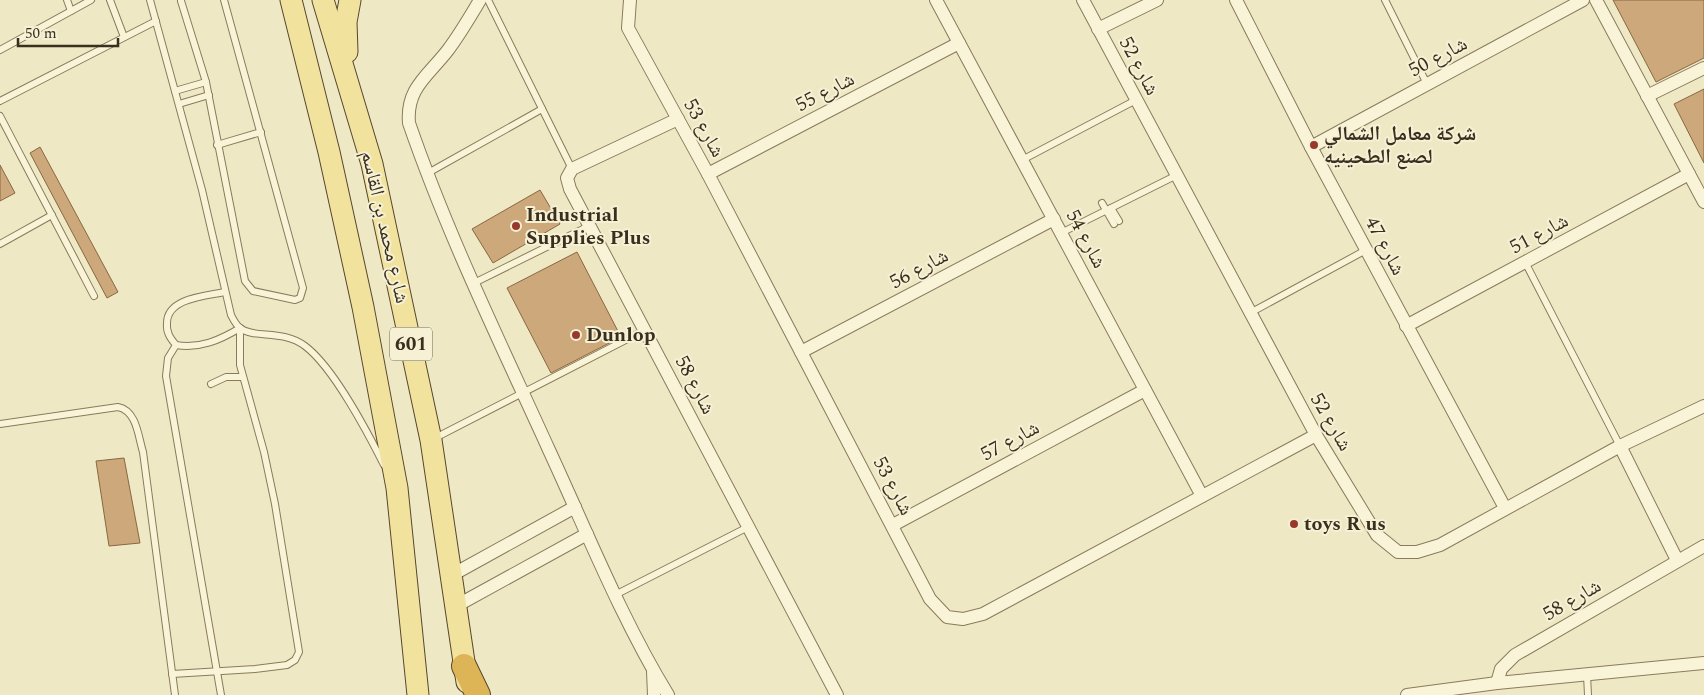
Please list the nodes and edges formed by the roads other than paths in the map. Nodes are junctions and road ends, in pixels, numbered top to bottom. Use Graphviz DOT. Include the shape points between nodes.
graph roads {
  1 [pos="68,0"];
  2 [pos="91,0"];
  3 [pos="110,0"];
  4 [pos="150,0"];
  5 [pos="224,0"];
  6 [pos="323,0"];
  7 [pos="350,0"];
  8 [pos="480,0"];
  9 [pos="488,0"];
  10 [pos="630,0"];
  11 [pos="936,0"];
  12 [pos="1083,0"];
  13 [pos="1157,0"];
  14 [pos="1236,0"];
  15 [pos="1385,0"];
  16 [pos="1583,0"];
  17 [pos="1596,0"];
  18 [pos="181,1"];
  19 [pos="294,3"];
  20 [pos="71,11"];
  21 [pos="156,20"];
  22 [pos="1098,29"];
  23 [pos="124,37"];
  24 [pos="959,43"];
  25 [pos="0,50"];
  26 [pos="1704,68"];
  27 [pos="348,78"];
  28 [pos="206,82"];
  29 [pos="1427,84"];
  30 [pos="175,91"];
  31 [pos="209,95"];
  32 [pos="1647,96"];
  33 [pos="1136,100"];
  34 [pos="0,101"];
  35 [pos="179,104"];
  36 [pos="542,110"];
  37 [pos="0,116"];
  38 [pos="678,119"];
  39 [pos="261,132"];
  40 [pos="217,145"];
  41 [pos="1311,147"];
  42 [pos="1022,160"];
  43 [pos="572,169"];
  44 [pos="428,173"];
  45 [pos="708,174"];
  46 [pos="1689,174"];
  47 [pos="1177,176"];
  48 [pos="1704,202"];
  49 [pos="1102,203"];
  50 [pos="1109,209"];
  51 [pos="52,215"];
  52 [pos="1054,219"];
  53 [pos="1116,222"];
  54 [pos="589,226"];
  55 [pos="1061,233"];
  56 [pos="0,244"];
  57 [pos="1366,250"];
  58 [pos="1525,262"];
  59 [pos="471,284"];
  60 [pos="225,292"];
  61 [pos="94,296"];
  62 [pos="1250,313"];
  63 [pos="1406,326"];
  64 [pos="240,328"];
  65 [pos="645,330"];
  66 [pos="176,344"];
  67 [pos="801,352"];
  68 [pos="242,376"];
  69 [pos="211,384"];
  70 [pos="1145,390"];
  71 [pos="522,392"];
  72 [pos="1704,406"];
  73 [pos="0,424"];
  74 [pos="1316,435"];
  75 [pos="431,440"];
  76 [pos="1620,446"];
  77 [pos="397,488"];
  78 [pos="1202,496"];
  79 [pos="575,507"];
  80 [pos="1505,508"];
  81 [pos="893,525"];
  82 [pos="748,528"];
  83 [pos="587,534"];
  84 [pos="1704,546"];
  85 [pos="1677,560"];
  86 [pos="452,575"];
  87 [pos="615,595"];
  88 [pos="456,606"];
  89 [pos="1704,664"];
  90 [pos="464,666"];
  91 [pos="654,671"];
  92 [pos="216,672"];
  93 [pos="172,674"];
  94 [pos="1587,675"];
  95 [pos="1497,683"];
  96 [pos="175,695"];
  97 [pos="221,695"];
  98 [pos="418,695"];
  99 [pos="469,695"];
  100 [pos="478,695"];
  101 [pos="654,695"];
  102 [pos="668,695"];
  103 [pos="837,695"];
  104 [pos="1408,695"];
  105 [pos="1588,695"];
  1 -- 20 [label="lane"];
  2 -- 20 [label="lane"];
  3 -- 23 [label="lane"];
  4 -- 21 [label="lane"];
  5 -- 39 [label="lane"];
  6 -- 27 [label="main road, شارع محمد بن القاسم / 601"];
  7 -- 27 [label="main road" via="346,22"];
  8 -- 44 [label="street" via="452,44 416,87 410,99 409,123"];
  9 -- 36 [label="lane"];
  10 -- 38 [label="street, شارع 53" via="628,28"];
  11 -- 24 [label="street, شارع 54"];
  12 -- 22 [label="street, شارع 52"];
  13 -- 22 [label="street"];
  14 -- 41 [label="street, شارع 47"];
  15 -- 29 [label="lane"];
  16 -- 29 [label="street, شارع 50"];
  17 -- 32 [label="street"];
  18 -- 28 [label="lane"];
  19 -- 77 [label="main road, شارع محمد بن القاسم / 601" via="363,307"];
  20 -- 25 [label="lane"];
  21 -- 23 [label="lane"];
  21 -- 30 [label="lane"];
  22 -- 33 [label="street, شارع 52"];
  23 -- 34 [label="lane"];
  24 -- 42 [label="street, شارع 54"];
  24 -- 45 [label="street, شارع 55"];
  26 -- 32 [label="street"];
  27 -- 75 [label="main road, شارع محمد بن القاسم / 601" via="372,164"];
  28 -- 30 [label="lane"];
  28 -- 31 [label="lane"];
  29 -- 41 [label="street, شارع 50"];
  30 -- 35 [label="lane"];
  31 -- 35 [label="lane"];
  31 -- 40 [label="lane"];
  32 -- 46 [label="street"];
  33 -- 42 [label="lane"];
  33 -- 47 [label="street, شارع 52"];
  35 -- 60 [label="lane"];
  36 -- 43 [label="lane"];
  36 -- 44 [label="lane"];
  37 -- 51 [label="lane"];
  38 -- 43 [label="street"];
  38 -- 45 [label="street, شارع 53"];
  39 -- 40 [label="lane"];
  39 -- 40 [label="lane" via="303,288 300,298 295,300 253,291 245,281"];
  41 -- 57 [label="street, شارع 47"];
  42 -- 52 [label="street, شارع 54"];
  43 -- 54 [label="street, شارع 58" via="567,178 570,189"];
  44 -- 59 [label="street"];
  45 -- 67 [label="street, شارع 53"];
  46 -- 48 [label="street"];
  46 -- 58 [label="street, شارع 51"];
  47 -- 50 [label="lane"];
  47 -- 62 [label="street, شارع 52"];
  49 -- 50 [label="lane"];
  50 -- 53 [label="lane"];
  50 -- 55 [label="lane"];
  51 -- 56 [label="lane"];
  51 -- 61 [label="lane"];
  52 -- 55 [label="street, شارع 54"];
  52 -- 67 [label="street, شارع 56"];
  54 -- 59 [label="lane"];
  54 -- 65 [label="street, شارع 58"];
  55 -- 70 [label="street, شارع 54"];
  57 -- 62 [label="lane"];
  57 -- 63 [label="street, شارع 47"];
  58 -- 63 [label="street, شارع 51"];
  58 -- 76 [label="lane"];
  59 -- 71 [label="street"];
  60 -- 64 [label="lane" via="228,308"];
  60 -- 66 [label="lane" via="174,306 166,326"];
  62 -- 74 [label="street, شارع 52"];
  63 -- 80 [label="street, شارع 47"];
  64 -- 66 [label="lane" via="198,346"];
  64 -- 68 [label="lane" via="238,354"];
  64 -- 77 [label="lane" via="290,337 312,352 354,411"];
  65 -- 71 [label="lane"];
  65 -- 82 [label="street, شارع 58"];
  66 -- 92 [label="lane" via="168,358 166,376"];
  67 -- 81 [label="street, شارع 53"];
  68 -- 69 [label="lane" via="226,377"];
  68 -- 92 [label="lane" via="264,452 300,647 295,660 286,665"];
  70 -- 78 [label="street, شارع 54"];
  70 -- 81 [label="street, شارع 57"];
  71 -- 75 [label="lane"];
  71 -- 79 [label="street"];
  72 -- 76 [label="street, شارع 52"];
  73 -- 93 [label="lane" via="118,407 125,408 132,416 143,452"];
  74 -- 78 [label="street, شارع 53"];
  74 -- 80 [label="street, شارع 52" via="1377,535 1398,552 1417,552 1440,545"];
  75 -- 86 [label="main road, شارع محمد بن القاسم / 601"];
  76 -- 80 [label="street, شارع 52"];
  76 -- 85 [label="street"];
  77 -- 98 [label="main road, شارع محمد بن القاسم / 601"];
  78 -- 81 [label="street, شارع 53" via="983,614 963,619 947,617 930,600"];
  79 -- 83 [label="street"];
  79 -- 86 [label="street"];
  82 -- 87 [label="lane"];
  82 -- 103 [label="street, شارع 58"];
  83 -- 87 [label="street"];
  83 -- 88 [label="street"];
  84 -- 85 [label="street, شارع 58"];
  85 -- 95 [label="street, شارع 58" via="1515,656 1501,669"];
  86 -- 88 [label="main road, شارع محمد بن القاسم / 601"];
  87 -- 91 [label="street"];
  88 -- 90 [label="main road, شارع محمد بن القاسم / 601"];
  89 -- 94 [label="street"];
  90 -- 99 [label="main road, شارع محمد بن القاسم / 601"];
  90 -- 100 [label="highway"];
  91 -- 101 [label="street"];
  91 -- 102 [label="street"];
  92 -- 93 [label="lane"];
  92 -- 97 [label="lane"];
  93 -- 96 [label="lane"];
  94 -- 95 [label="street"];
  94 -- 105 [label="lane"];
  95 -- 104 [label="street"];
}
